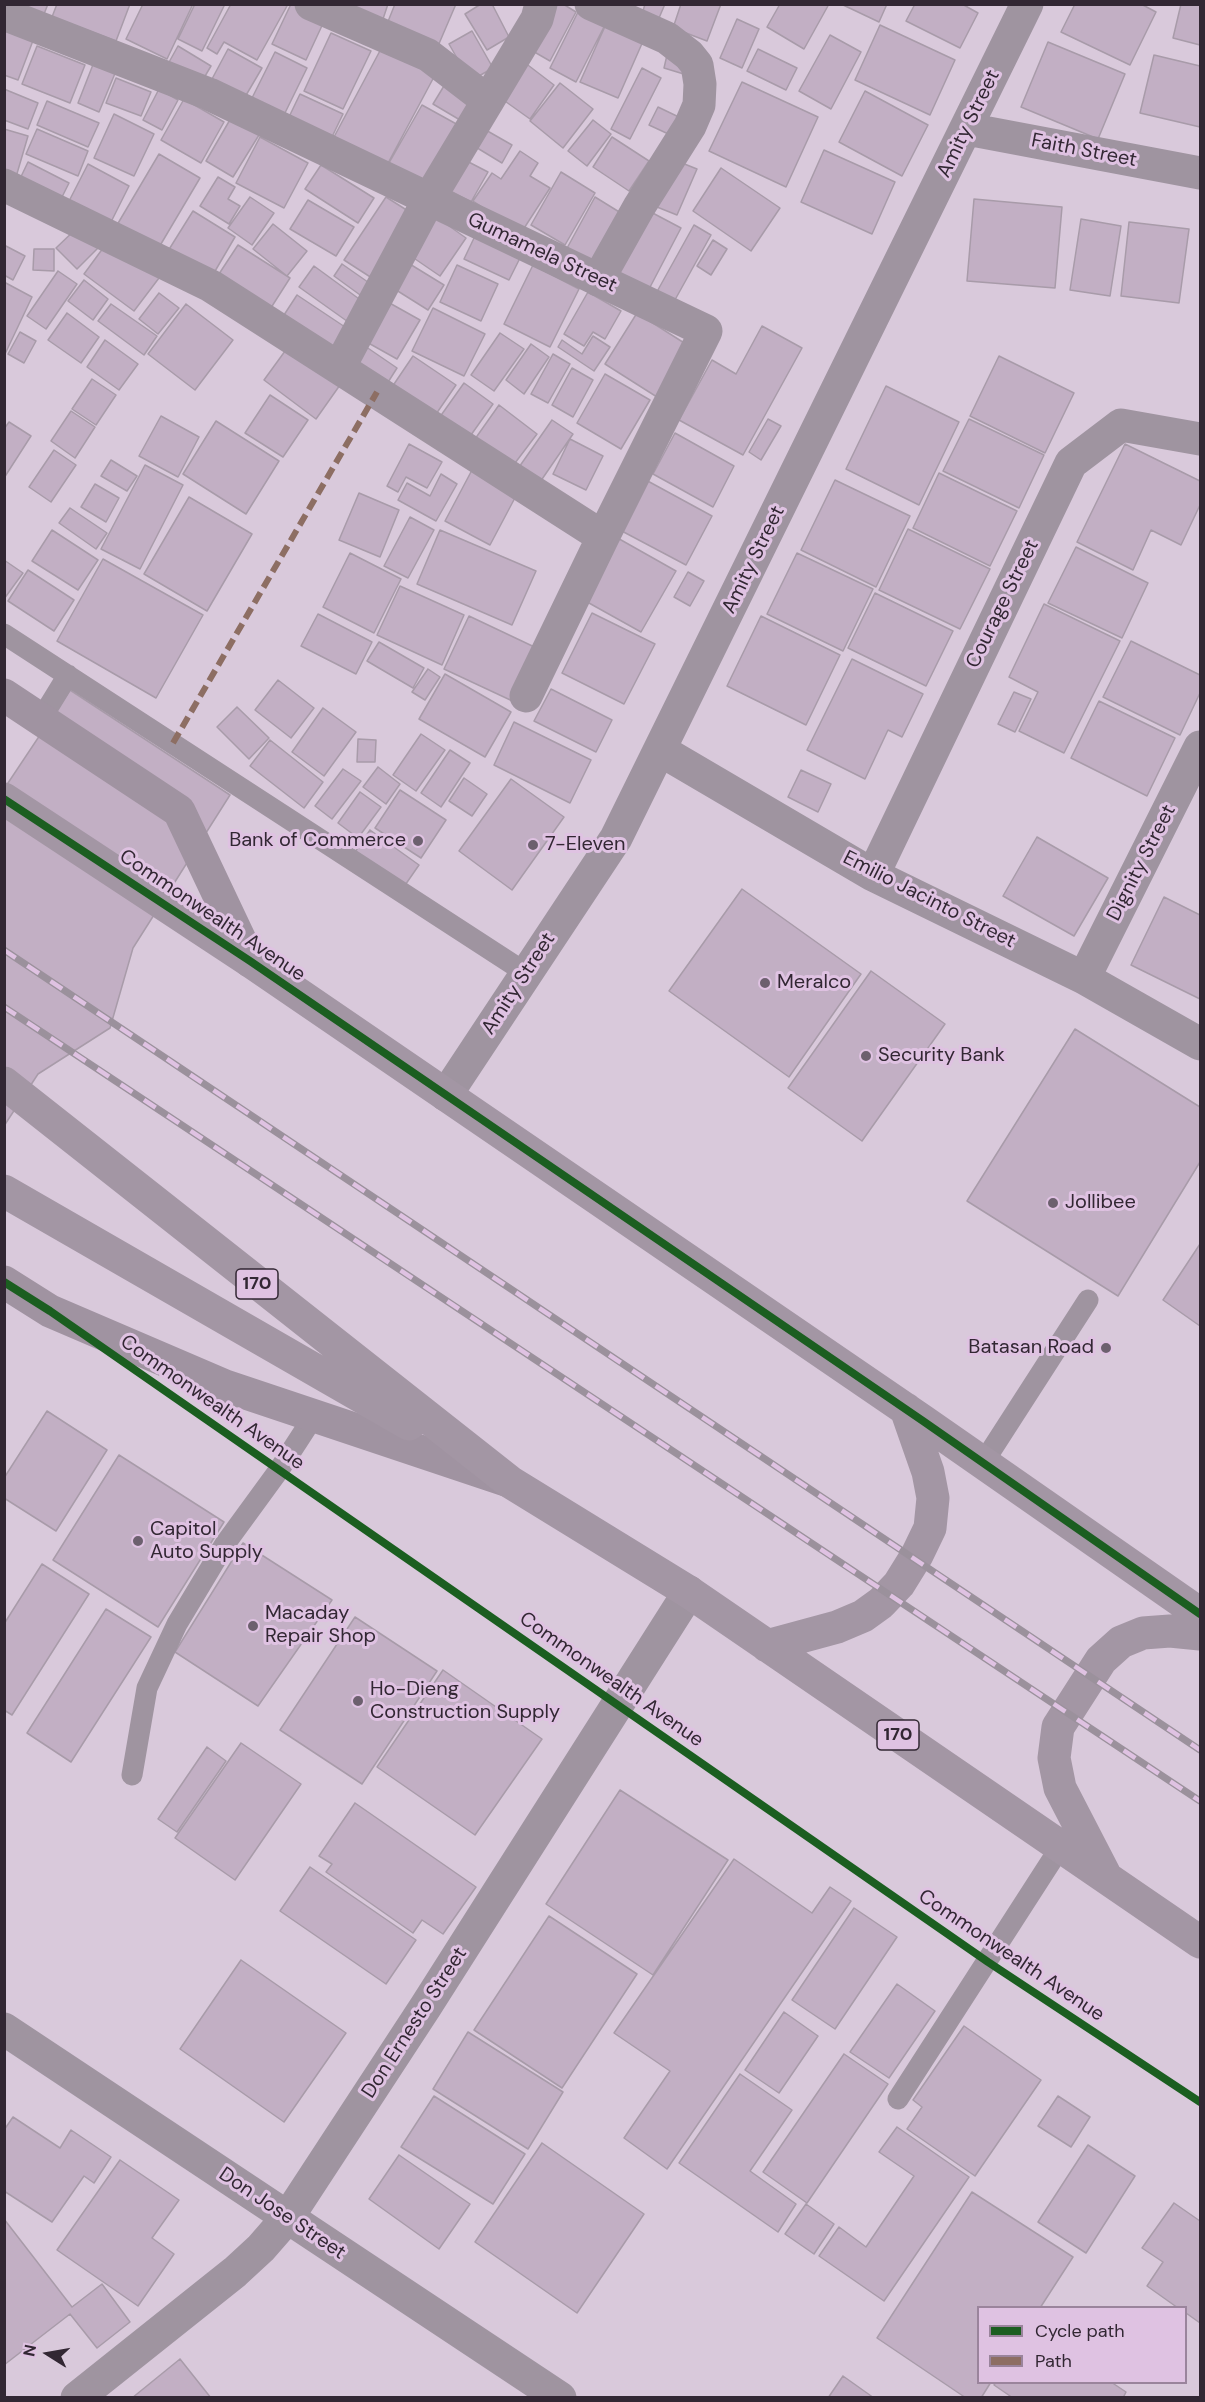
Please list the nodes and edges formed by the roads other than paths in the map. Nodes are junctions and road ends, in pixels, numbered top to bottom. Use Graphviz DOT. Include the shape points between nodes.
graph roads {
  1 [pos="311,4"];
  2 [pos="541,4"];
  3 [pos="591,4"];
  4 [pos="1027,4"];
  5 [pos="4,14"];
  6 [pos="488,101"];
  7 [pos="967,129"];
  8 [pos="1200,173"];
  9 [pos="4,185"];
  10 [pos="429,199"];
  11 [pos="598,280"];
  12 [pos="339,368"];
  13 [pos="1200,439"];
  14 [pos="603,537"];
  15 [pos="4,633"];
  16 [pos="68,675"];
  17 [pos="4,695"];
  18 [pos="526,696"];
  19 [pos="41,719"];
  20 [pos="1200,747"];
  21 [pos="660,750"];
  22 [pos="4,799"];
  23 [pos="873,874"];
  24 [pos="250,961"];
  25 [pos="526,973"];
  26 [pos="1084,978"];
  27 [pos="1200,1044"];
  28 [pos="4,1083"];
  29 [pos="446,1095"];
  30 [pos="4,1191"];
  31 [pos="4,1282"];
  32 [pos="1088,1300"];
  33 [pos="906,1409"];
  34 [pos="314,1416"];
  35 [pos="983,1462"];
  36 [pos="510,1482"];
  37 [pos="688,1592"];
  38 [pos="1200,1614"];
  39 [pos="1200,1634"];
  40 [pos="767,1646"];
  41 [pos="132,1775"];
  42 [pos="1061,1846"];
  43 [pos="1107,1878"];
  44 [pos="1200,1942"];
  45 [pos="4,2030"];
  46 [pos="898,2098"];
  47 [pos="288,2217"];
  48 [pos="77,2397"];
  49 [pos="560,2397"];
  1 -- 6 [label="street" via="428,55"];
  2 -- 6 [label="street" via="537,19"];
  3 -- 11 [label="street" via="667,38 689,55 700,84 699,105 690,126"];
  4 -- 7 [label="street, Amity Street"];
  5 -- 10 [label="street, Gumamela Street" via="209,94"];
  6 -- 10 [label="street"];
  7 -- 8 [label="street, Faith Street"];
  7 -- 21 [label="street, Amity Street"];
  9 -- 12 [label="street" via="211,286"];
  10 -- 11 [label="street, Gumamela Street"];
  10 -- 12 [label="street"];
  11 -- 14 [label="street, Gumamela Street" via="706,331"];
  12 -- 14 [label="street"];
  13 -- 23 [label="street, Courage Street" via="1121,425 1071,463"];
  14 -- 18 [label="street, Gumamela Street"];
  15 -- 16 [label="lane"];
  16 -- 19 [label="lane"];
  16 -- 25 [label="lane"];
  17 -- 19 [label="street, Commonwealth Avenue"];
  19 -- 24 [label="street, Commonwealth Avenue" via="179,811"];
  20 -- 26 [label="street, Dignity Street"];
  21 -- 23 [label="street, Emilio Jacinto Street"];
  21 -- 25 [label="street, Amity Street" via="616,838"];
  22 -- 24 [label="main road, Commonwealth Avenue"];
  23 -- 26 [label="street, Emilio Jacinto Street"];
  24 -- 29 [label="main road, Commonwealth Avenue"];
  25 -- 29 [label="street, Amity Street"];
  26 -- 27 [label="street, Emilio Jacinto Street"];
  28 -- 36 [label="main road, Commonwealth Avenue / 170"];
  29 -- 33 [label="main road, Commonwealth Avenue"];
  30 -- 36 [label="main road"];
  31 -- 34 [label="street, Commonwealth Avenue / 170" via="61,1316 225,1386"];
  32 -- 35 [label="lane"];
  33 -- 35 [label="main road, Commonwealth Avenue"];
  33 -- 40 [label="main road" via="933,1498 930,1528 899,1584 863,1616"];
  34 -- 36 [label="street, Commonwealth Avenue / 170"];
  34 -- 41 [label="lane" via="225,1544 177,1624 147,1688"];
  35 -- 38 [label="main road, Commonwealth Avenue"];
  36 -- 37 [label="main road, Commonwealth Avenue / 170"];
  37 -- 40 [label="main road, Commonwealth Avenue / 170"];
  37 -- 47 [label="street, Don Ernesto Street"];
  39 -- 43 [label="main road" via="1143,1633 1121,1642 1101,1660 1058,1727 1054,1758 1060,1788"];
  40 -- 42 [label="main road, Commonwealth Avenue / 170"];
  42 -- 43 [label="main road, Commonwealth Avenue / 170"];
  42 -- 46 [label="lane"];
  43 -- 44 [label="main road, Commonwealth Avenue / 170"];
  45 -- 47 [label="street, Don Jose Street"];
  47 -- 48 [label="street, Don Ernesto Street" via="235,2272"];
  47 -- 49 [label="street, Don Jose Street"];
}
